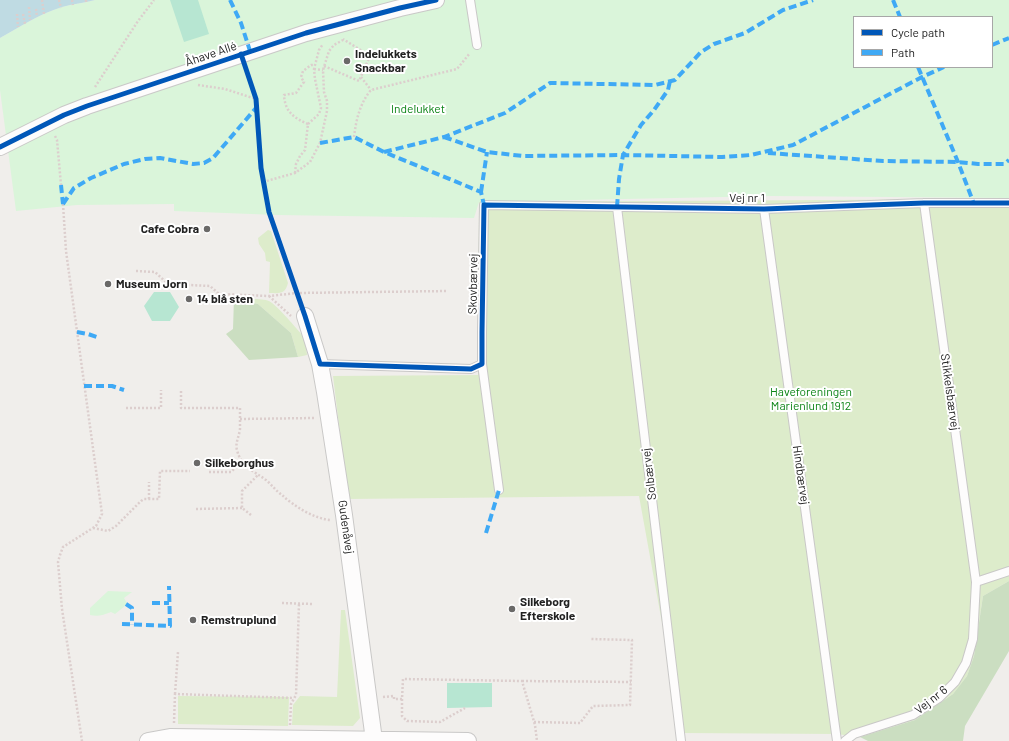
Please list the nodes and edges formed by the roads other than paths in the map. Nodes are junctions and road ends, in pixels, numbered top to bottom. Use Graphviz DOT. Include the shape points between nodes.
graph roads {
  1 [pos="436,0"];
  2 [pos="470,0"];
  3 [pos="477,45"];
  4 [pos="0,147"];
  5 [pos="924,203"];
  6 [pos="1009,203"];
  7 [pos="484,205"];
  8 [pos="617,207"];
  9 [pos="764,209"];
  10 [pos="305,316"];
  11 [pos="320,364"];
  12 [pos="482,364"];
  13 [pos="499,490"];
  14 [pos="1009,571"];
  15 [pos="976,582"];
  16 [pos="217,740"];
  17 [pos="374,740"];
  18 [pos="148,741"];
  19 [pos="468,741"];
  20 [pos="681,741"];
  21 [pos="837,741"];
  22 [pos="845,741"];
  1 -- 4 [label="street, Åhave Allé" via="306,33 87,106"];
  2 -- 3 [label="lane"];
  5 -- 6 [label="lane, Vej nr 1"];
  5 -- 9 [label="lane, Vej nr 1"];
  5 -- 15 [label="lane, Stikkelsbærvej"];
  7 -- 8 [label="lane, Vej nr 1"];
  7 -- 12 [label="lane, Skovbærvej"];
  8 -- 9 [label="lane, Vej nr 1"];
  8 -- 20 [label="lane, Solbærvej"];
  9 -- 21 [label="lane, Hindbærvej"];
  10 -- 11 [label="street, Gudenåvej"];
  11 -- 12 [label="lane" via="472,369"];
  11 -- 17 [label="street, Gudenåvej" via="345,518"];
  12 -- 13 [label="lane, Skovbærvej"];
  14 -- 15 [label="lane"];
  15 -- 22 [label="lane, Vej nr 6" via="972,639 966,663 955,682 938,698 913,715 854,734"];
  16 -- 17 [label="street"];
  16 -- 18 [label="street" via="170,737"];
  17 -- 19 [label="street"];
}
